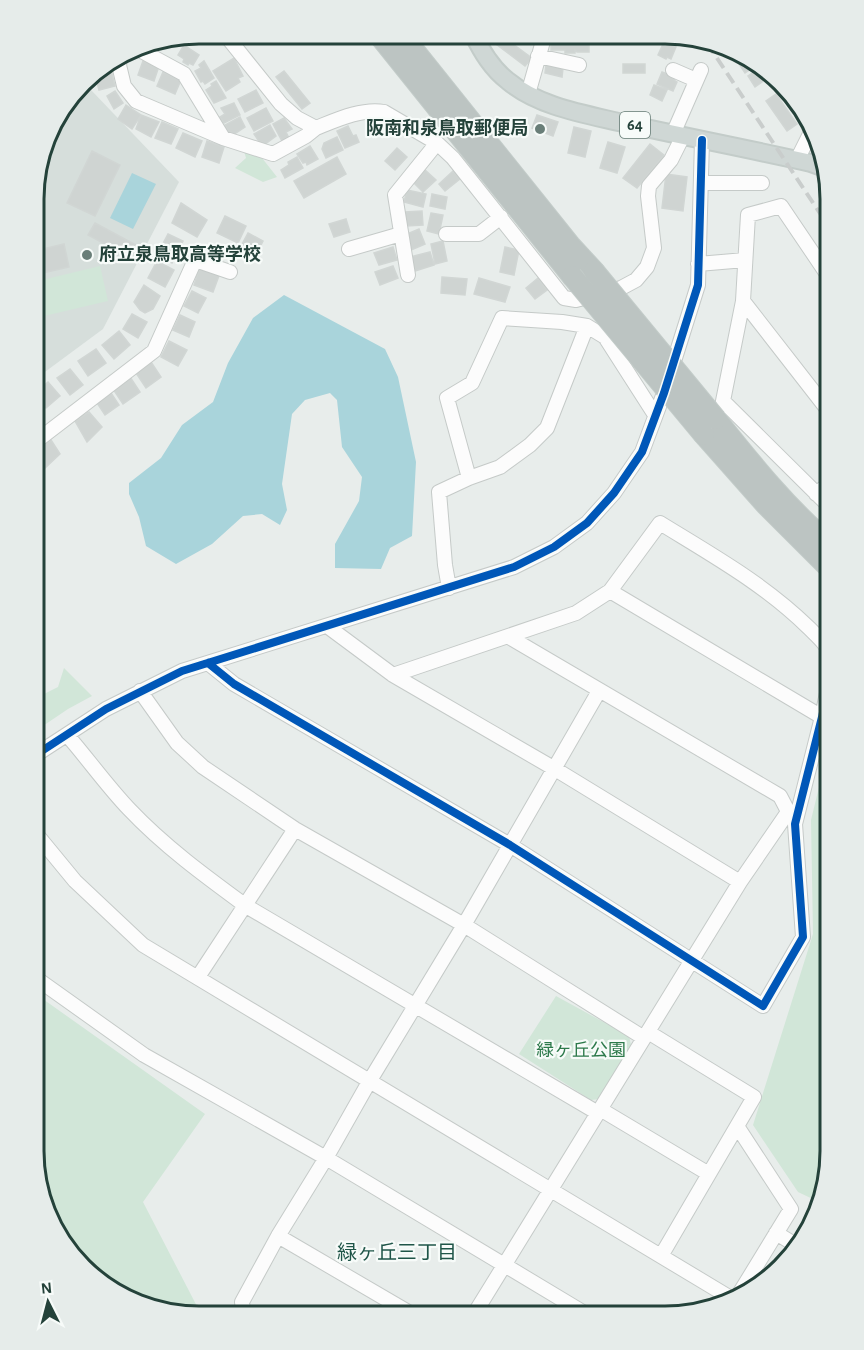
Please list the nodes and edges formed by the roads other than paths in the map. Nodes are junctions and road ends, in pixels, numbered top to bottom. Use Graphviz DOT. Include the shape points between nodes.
graph roads {
  1 [pos="233,44"];
  2 [pos="386,44"];
  3 [pos="409,44"];
  4 [pos="479,44"];
  5 [pos="542,44"];
  6 [pos="146,53"];
  7 [pos="538,56"];
  8 [pos="119,65"];
  9 [pos="579,65"];
  10 [pos="673,70"];
  11 [pos="528,94"];
  12 [pos="316,128"];
  13 [pos="678,135"];
  14 [pos="223,138"];
  15 [pos="808,138"];
  16 [pos="702,140"];
  17 [pos="437,143"];
  18 [pos="797,160"];
  19 [pos="817,166"];
  20 [pos="701,183"];
  21 [pos="762,183"];
  22 [pos="501,217"];
  23 [pos="401,234"];
  24 [pos="446,234"];
  25 [pos="349,249"];
  26 [pos="745,260"];
  27 [pos="698,264"];
  28 [pos="820,264"];
  29 [pos="230,272"];
  30 [pos="408,275"];
  31 [pos="743,301"];
  32 [pos="587,326"];
  33 [pos="820,400"];
  34 [pos="655,414"];
  35 [pos="44,434"];
  36 [pos="469,478"];
  37 [pos="820,491"];
  38 [pos="816,494"];
  39 [pos="820,498"];
  40 [pos="820,534"];
  41 [pos="820,559"];
  42 [pos="449,588"];
  43 [pos="610,591"];
  44 [pos="327,626"];
  45 [pos="509,637"];
  46 [pos="820,639"];
  47 [pos="208,663"];
  48 [pos="393,675"];
  49 [pos="140,691"];
  50 [pos="599,691"];
  51 [pos="820,716"];
  52 [pos="820,725"];
  53 [pos="67,735"];
  54 [pos="44,750"];
  55 [pos="555,769"];
  56 [pos="788,812"];
  57 [pos="795,825"];
  58 [pos="295,829"];
  59 [pos="44,844"];
  60 [pos="510,845"];
  61 [pos="740,882"];
  62 [pos="246,906"];
  63 [pos="464,925"];
  64 [pos="691,961"];
  65 [pos="198,978"];
  66 [pos="44,984"];
  67 [pos="416,1004"];
  68 [pos="646,1035"];
  69 [pos="369,1082"];
  70 [pos="599,1111"];
  71 [pos="737,1126"];
  72 [pos="326,1158"];
  73 [pos="709,1174"];
  74 [pos="551,1189"];
  75 [pos="776,1233"];
  76 [pos="278,1236"];
  77 [pos="791,1242"];
  78 [pos="661,1256"];
  79 [pos="504,1266"];
  80 [pos="743,1286"];
  81 [pos="727,1294"];
  82 [pos="243,1306"];
  83 [pos="398,1306"];
  84 [pos="479,1306"];
  85 [pos="572,1306"];
  1 -- 12 [label="street" via="281,104"];
  2 -- 41 [label="highway, bridge" via="704,435"];
  3 -- 40 [label="highway, bridge" via="742,452"];
  4 -- 11 [label="main road, 64" via="494,68"];
  5 -- 7 [label="street"];
  6 -- 14 [label="street" via="184,74"];
  7 -- 9 [label="street"];
  7 -- 11 [label="street"];
  8 -- 14 [label="street" via="124,86 136,101"];
  10 -- 13 [label="street" via="698,75"];
  11 -- 13 [label="main road, 64" via="555,105"];
  12 -- 14 [label="street" via="273,154"];
  12 -- 17 [label="street" via="365,112 384,111"];
  13 -- 16 [label="main road, 64"];
  13 -- 22 [label="street" via="676,152 649,186 654,248 647,267 636,280 621,288 576,300 564,298"];
  15 -- 18 [label="street"];
  16 -- 18 [label="main road, 64"];
  16 -- 20 [label="street"];
  17 -- 22 [label="street"];
  17 -- 23 [label="street" via="395,195"];
  18 -- 19 [label="main road, 64"];
  20 -- 21 [label="street"];
  20 -- 27 [label="street"];
  22 -- 24 [label="street" via="479,234"];
  23 -- 25 [label="street"];
  23 -- 30 [label="street"];
  26 -- 27 [label="street"];
  26 -- 28 [label="street" via="748,215 781,206"];
  26 -- 31 [label="street"];
  27 -- 34 [label="street" via="698,285 690,315"];
  29 -- 35 [label="street" via="195,260 154,351"];
  31 -- 33 [label="street"];
  31 -- 38 [label="street" via="723,401"];
  32 -- 34 [label="street" via="605,337"];
  32 -- 36 [label="street" via="547,428 500,466"];
  32 -- 36 [label="street" via="502,318 472,383 447,398"];
  34 -- 42 [label="street" via="642,452 587,523 554,547 514,567"];
  36 -- 42 [label="street" via="439,492"];
  37 -- 38 [label="street"];
  38 -- 39 [label="street"];
  42 -- 44 [label="street"];
  43 -- 45 [label="street" via="576,613"];
  43 -- 46 [label="street" via="660,523 736,569 789,609"];
  43 -- 51 [label="street"];
  44 -- 47 [label="street"];
  44 -- 48 [label="street"];
  45 -- 48 [label="street"];
  45 -- 50 [label="street"];
  47 -- 49 [label="street"];
  47 -- 60 [label="street" via="234,684"];
  48 -- 55 [label="street"];
  49 -- 53 [label="street"];
  49 -- 58 [label="street" via="177,743 203,767"];
  50 -- 55 [label="street"];
  50 -- 56 [label="street" via="780,796"];
  52 -- 57 [label="street"];
  53 -- 54 [label="street"];
  53 -- 62 [label="street" via="161,841"];
  55 -- 60 [label="street"];
  55 -- 61 [label="street"];
  56 -- 57 [label="street"];
  56 -- 61 [label="street"];
  57 -- 64 [label="street" via="803,937 763,1006"];
  58 -- 62 [label="street"];
  58 -- 63 [label="street"];
  59 -- 65 [label="street" via="75,881 143,945"];
  60 -- 63 [label="street"];
  60 -- 64 [label="street"];
  61 -- 64 [label="street"];
  62 -- 65 [label="street"];
  62 -- 67 [label="street"];
  63 -- 67 [label="street"];
  63 -- 68 [label="street"];
  64 -- 68 [label="street"];
  65 -- 69 [label="street"];
  66 -- 72 [label="street" via="144,1054"];
  67 -- 69 [label="street"];
  67 -- 70 [label="street"];
  68 -- 70 [label="street"];
  68 -- 71 [label="street" via="754,1097"];
  69 -- 72 [label="street"];
  69 -- 74 [label="street"];
  70 -- 73 [label="street"];
  70 -- 74 [label="street"];
  71 -- 73 [label="street"];
  71 -- 75 [label="street" via="790,1209"];
  72 -- 76 [label="street"];
  72 -- 79 [label="street"];
  73 -- 78 [label="street"];
  74 -- 78 [label="street"];
  74 -- 79 [label="street"];
  75 -- 77 [label="street"];
  75 -- 80 [label="street"];
  76 -- 82 [label="street"];
  76 -- 83 [label="street"];
  78 -- 81 [label="street"];
  79 -- 84 [label="street"];
  79 -- 85 [label="street"];
}
